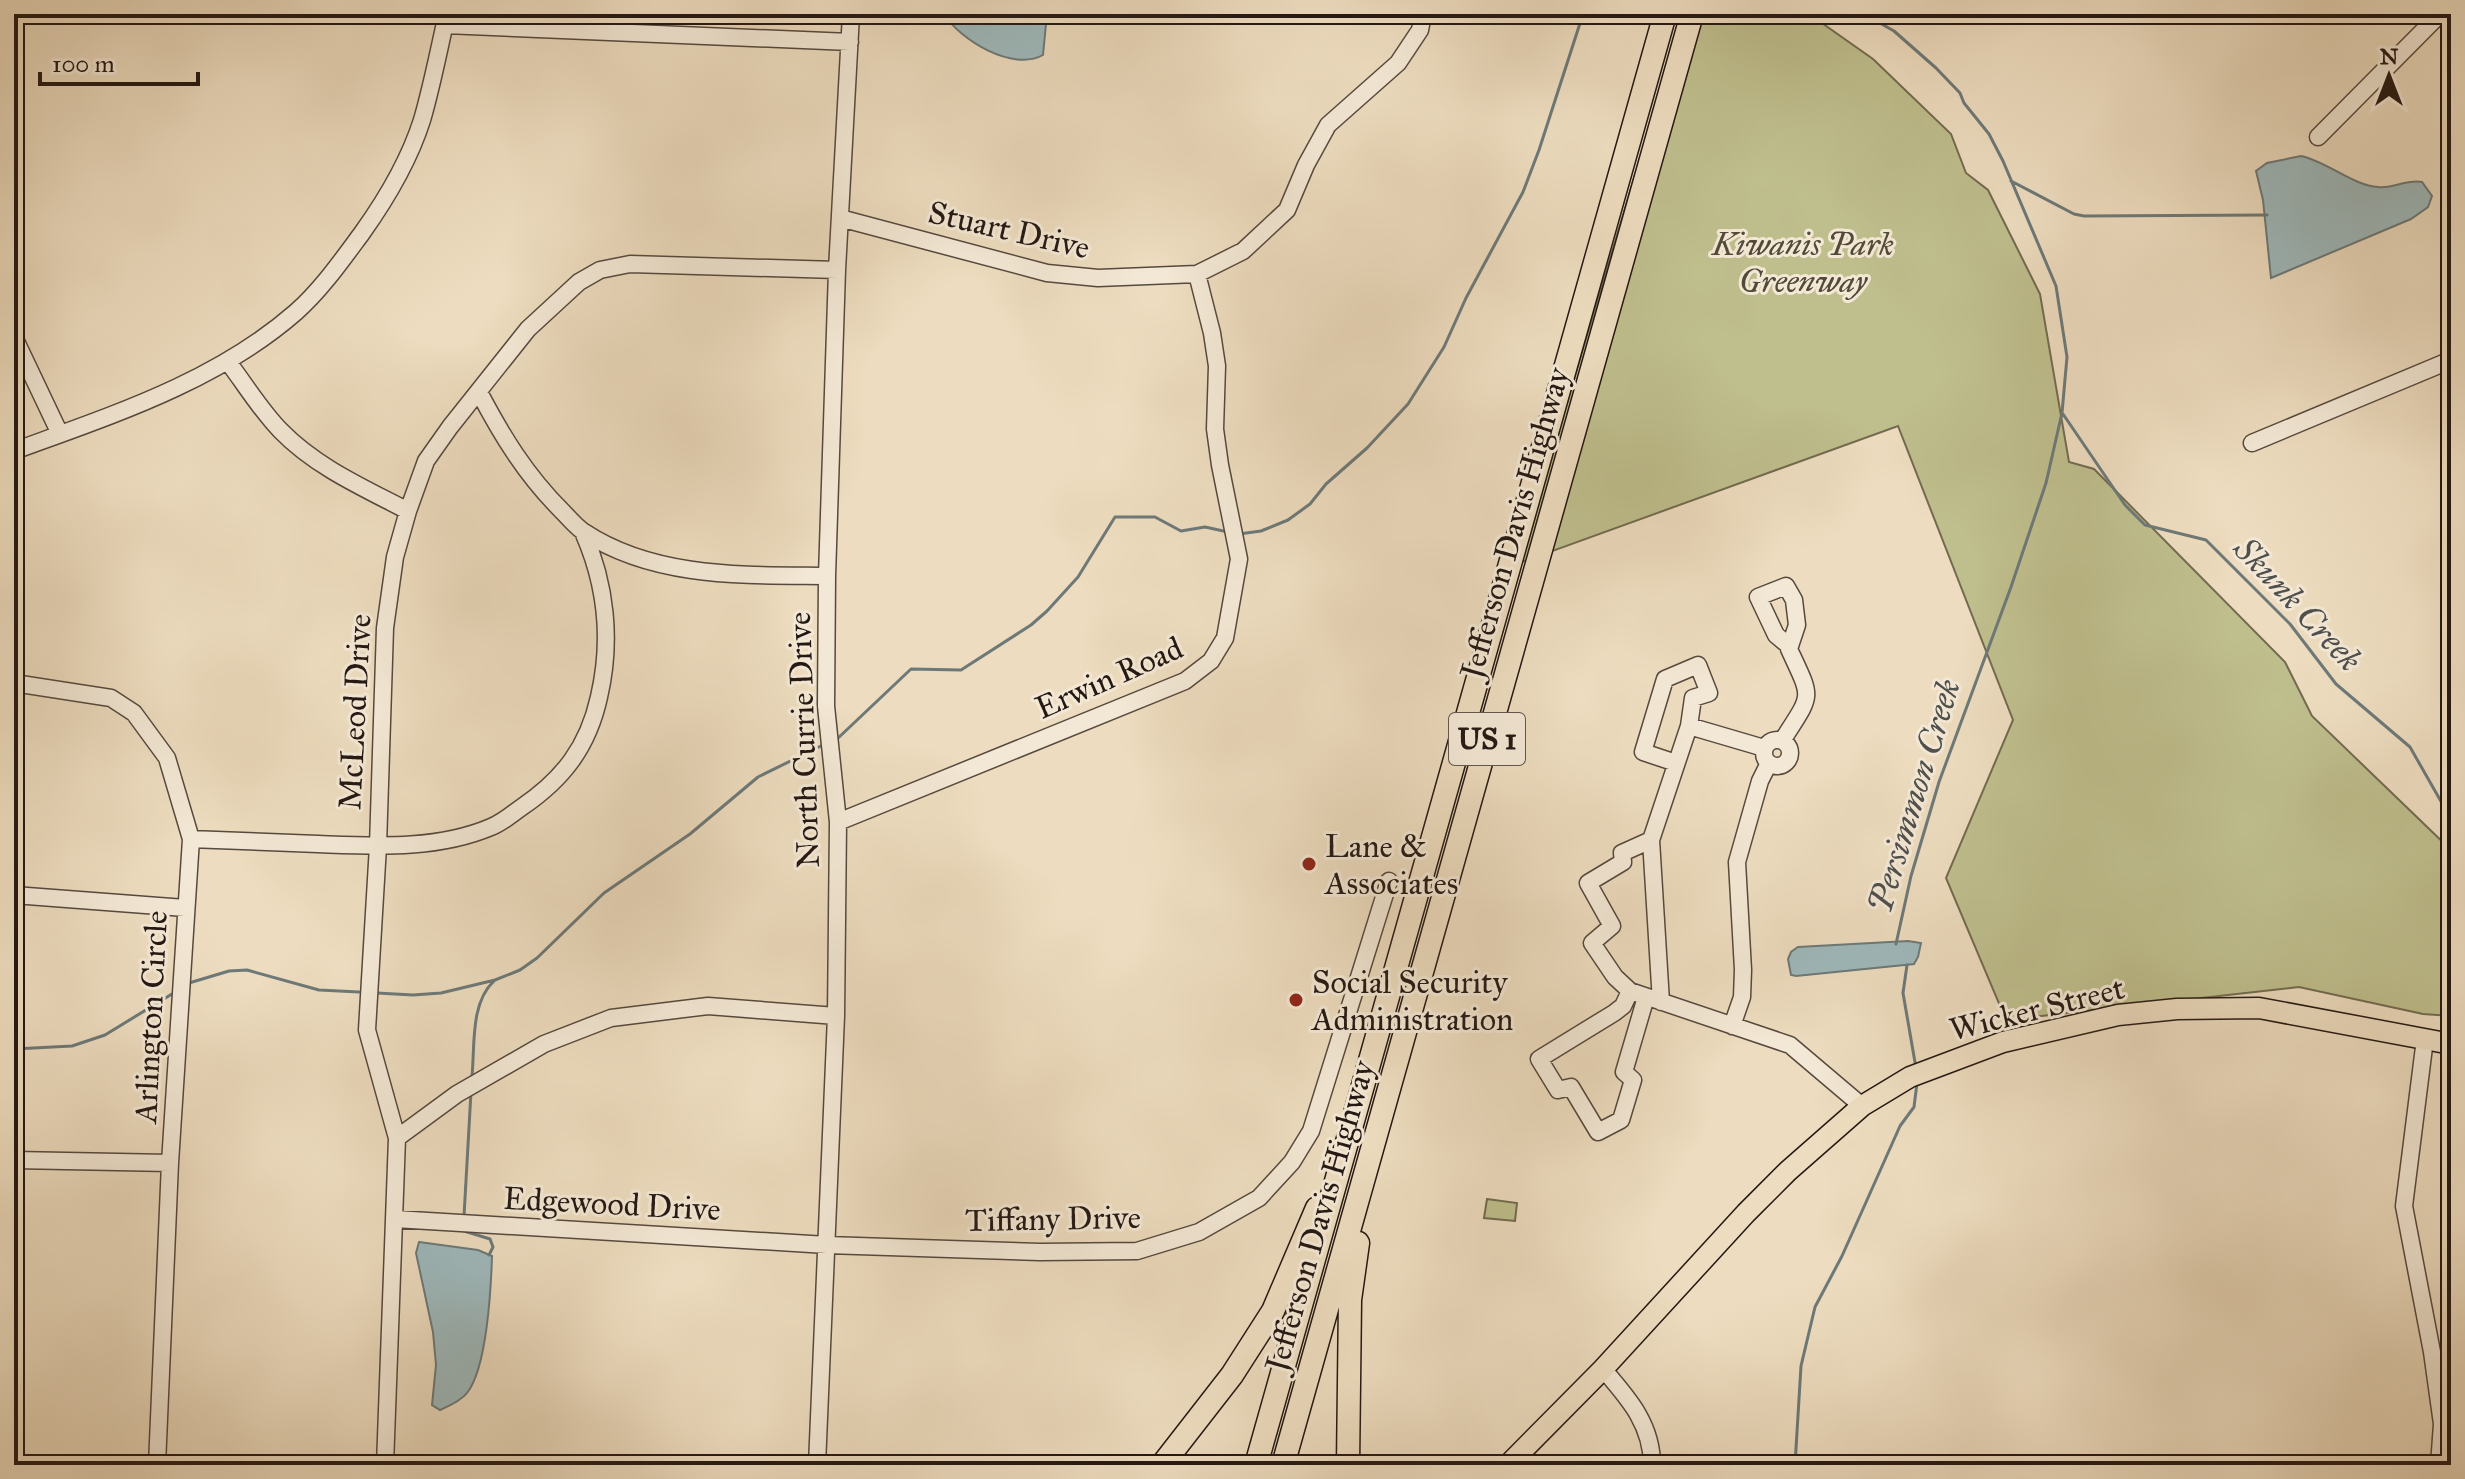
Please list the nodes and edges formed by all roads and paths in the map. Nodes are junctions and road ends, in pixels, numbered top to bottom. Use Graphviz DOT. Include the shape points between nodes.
graph roads {
  1 [pos="851,14"];
  2 [pos="1423,14"];
  3 [pos="1665,14"];
  4 [pos="1692,14"];
  5 [pos="2440,14"];
  6 [pos="446,20"];
  7 [pos="850,42"];
  8 [pos="2318,137"];
  9 [pos="840,218"];
  10 [pos="837,270"];
  11 [pos="1197,274"];
  12 [pos="14,337"];
  13 [pos="2451,360"];
  14 [pos="228,362"];
  15 [pos="479,392"];
  16 [pos="60,434"];
  17 [pos="2252,443"];
  18 [pos="14,451"];
  19 [pos="408,511"];
  20 [pos="583,532"];
  21 [pos="827,576"];
  22 [pos="1788,645"];
  23 [pos="14,683"];
  24 [pos="1689,726"];
  25 [pos="1782,741"];
  26 [pos="1767,756"];
  27 [pos="1676,763"];
  28 [pos="838,822"];
  29 [pos="191,839"];
  30 [pos="1651,840"];
  31 [pos="378,846"];
  32 [pos="1389,881"];
  33 [pos="14,895"];
  34 [pos="185,908"];
  35 [pos="1630,991"];
  36 [pos="1654,1000"];
  37 [pos="836,1016"];
  38 [pos="1732,1026"];
  39 [pos="2425,1039"];
  40 [pos="2451,1044"];
  41 [pos="1359,1103"];
  42 [pos="1862,1106"];
  43 [pos="397,1138"];
  44 [pos="1375,1142"];
  45 [pos="14,1160"];
  46 [pos="170,1163"];
  47 [pos="395,1219"];
  48 [pos="827,1245"];
  49 [pos="1603,1369"];
  50 [pos="157,1465"];
  51 [pos="385,1465"];
  52 [pos="817,1465"];
  53 [pos="1162,1465"];
  54 [pos="1256,1465"];
  55 [pos="1283,1465"];
  56 [pos="1348,1465"];
  57 [pos="1508,1465"];
  58 [pos="1652,1465"];
  59 [pos="2439,1465"];
  1 -- 7 [label="street, North Currie Drive"];
  2 -- 11 [label="street, Stuart Drive" via="1420,30 1398,63 1328,125 1287,210 1243,251"];
  3 -- 41 [label="highway, Jefferson Davis Highway / US 1"];
  4 -- 44 [label="highway, Jefferson Davis Highway / US 1"];
  5 -- 8 [label="street"];
  6 -- 7 [label="street"];
  6 -- 14 [label="street" via="421,121 376,213 298,310"];
  7 -- 9 [label="street, North Currie Drive"];
  9 -- 10 [label="street, North Currie Drive"];
  9 -- 11 [label="street, Stuart Drive" via="1047,273 1098,278"];
  10 -- 15 [label="street, McLeod Drive" via="630,264 600,270 579,282 528,329"];
  10 -- 21 [label="street, North Currie Drive"];
  11 -- 28 [label="street, Erwin Road" via="1217,366 1215,429 1239,559 1225,638 1211,661 1185,681"];
  12 -- 16 [label="street"];
  13 -- 17 [label="street"];
  14 -- 16 [label="street"];
  14 -- 19 [label="street" via="291,440 345,478"];
  15 -- 19 [label="street, McLeod Drive" via="426,461"];
  15 -- 20 [label="street" via="536,485"];
  16 -- 18 [label="street"];
  19 -- 31 [label="street, McLeod Drive" via="386,619"];
  20 -- 21 [label="street" via="634,556 679,567 725,575"];
  20 -- 31 [label="street" via="596,563 607,630 606,669 596,712 574,762 546,791 493,827 433,842"];
  21 -- 28 [label="street, North Currie Drive" via="826,706"];
  22 -- 25 [label="street" via="1808,691 1807,702"];
  23 -- 29 [label="street, Arlington Circle" via="111,698 134,713 167,758"];
  24 -- 26 [label="street"];
  24 -- 27 [label="street"];
  24 -- 27 [label="street" via="1693,698 1709,693 1698,665 1665,679 1643,752"];
  25 -- 26 [label="street" via="1772,740"];
  25 -- 26 [label="street" via="1789,750 1787,761 1777,766"];
  26 -- 38 [label="street" via="1737,862 1743,970 1742,997"];
  27 -- 30 [label="street"];
  28 -- 37 [label="street, North Currie Drive"];
  29 -- 31 [label="street"];
  29 -- 34 [label="street, Arlington Circle"];
  30 -- 35 [label="street" via="1622,853 1623,862 1588,883 1612,926 1592,943"];
  30 -- 36 [label="street"];
  31 -- 43 [label="street, McLeod Drive" via="367,1030"];
  32 -- 48 [label="street, Tiffany Drive" via="1311,1131 1259,1198 1199,1232 1137,1251"];
  33 -- 34 [label="street"];
  34 -- 46 [label="street, Arlington Circle"];
  35 -- 36 [label="street"];
  35 -- 36 [label="street" via="1614,1013 1539,1059 1558,1090 1571,1087 1598,1132 1621,1120 1633,1080 1624,1072"];
  36 -- 38 [label="street"];
  37 -- 43 [label="street" via="708,1006 611,1018 544,1044 457,1094"];
  37 -- 48 [label="street, North Currie Drive"];
  38 -- 42 [label="street" via="1790,1045"];
  39 -- 40 [label="main road, Wicker Street"];
  39 -- 42 [label="main road, Wicker Street" via="2259,1008 2118,1015 2003,1042 1910,1077"];
  39 -- 59 [label="street" via="2404,1206 2442,1424"];
  41 -- 53 [label="highway" via="1273,1311 1232,1375"];
  41 -- 54 [label="highway, Jefferson Davis Highway / US 1"];
  42 -- 49 [label="main road, Wicker Street" via="1746,1213"];
  43 -- 47 [label="street, McLeod Drive"];
  44 -- 55 [label="highway, Jefferson Davis Highway / US 1"];
  44 -- 56 [label="highway" via="1350,1300"];
  45 -- 46 [label="street"];
  46 -- 50 [label="street, Arlington Circle"];
  47 -- 48 [label="street, Edgewood Drive"];
  47 -- 51 [label="street, McLeod Drive"];
  48 -- 52 [label="street, North Currie Drive"];
  49 -- 57 [label="main road, Wicker Street"];
  49 -- 58 [label="street" via="1638,1411 1652,1448"];
}
